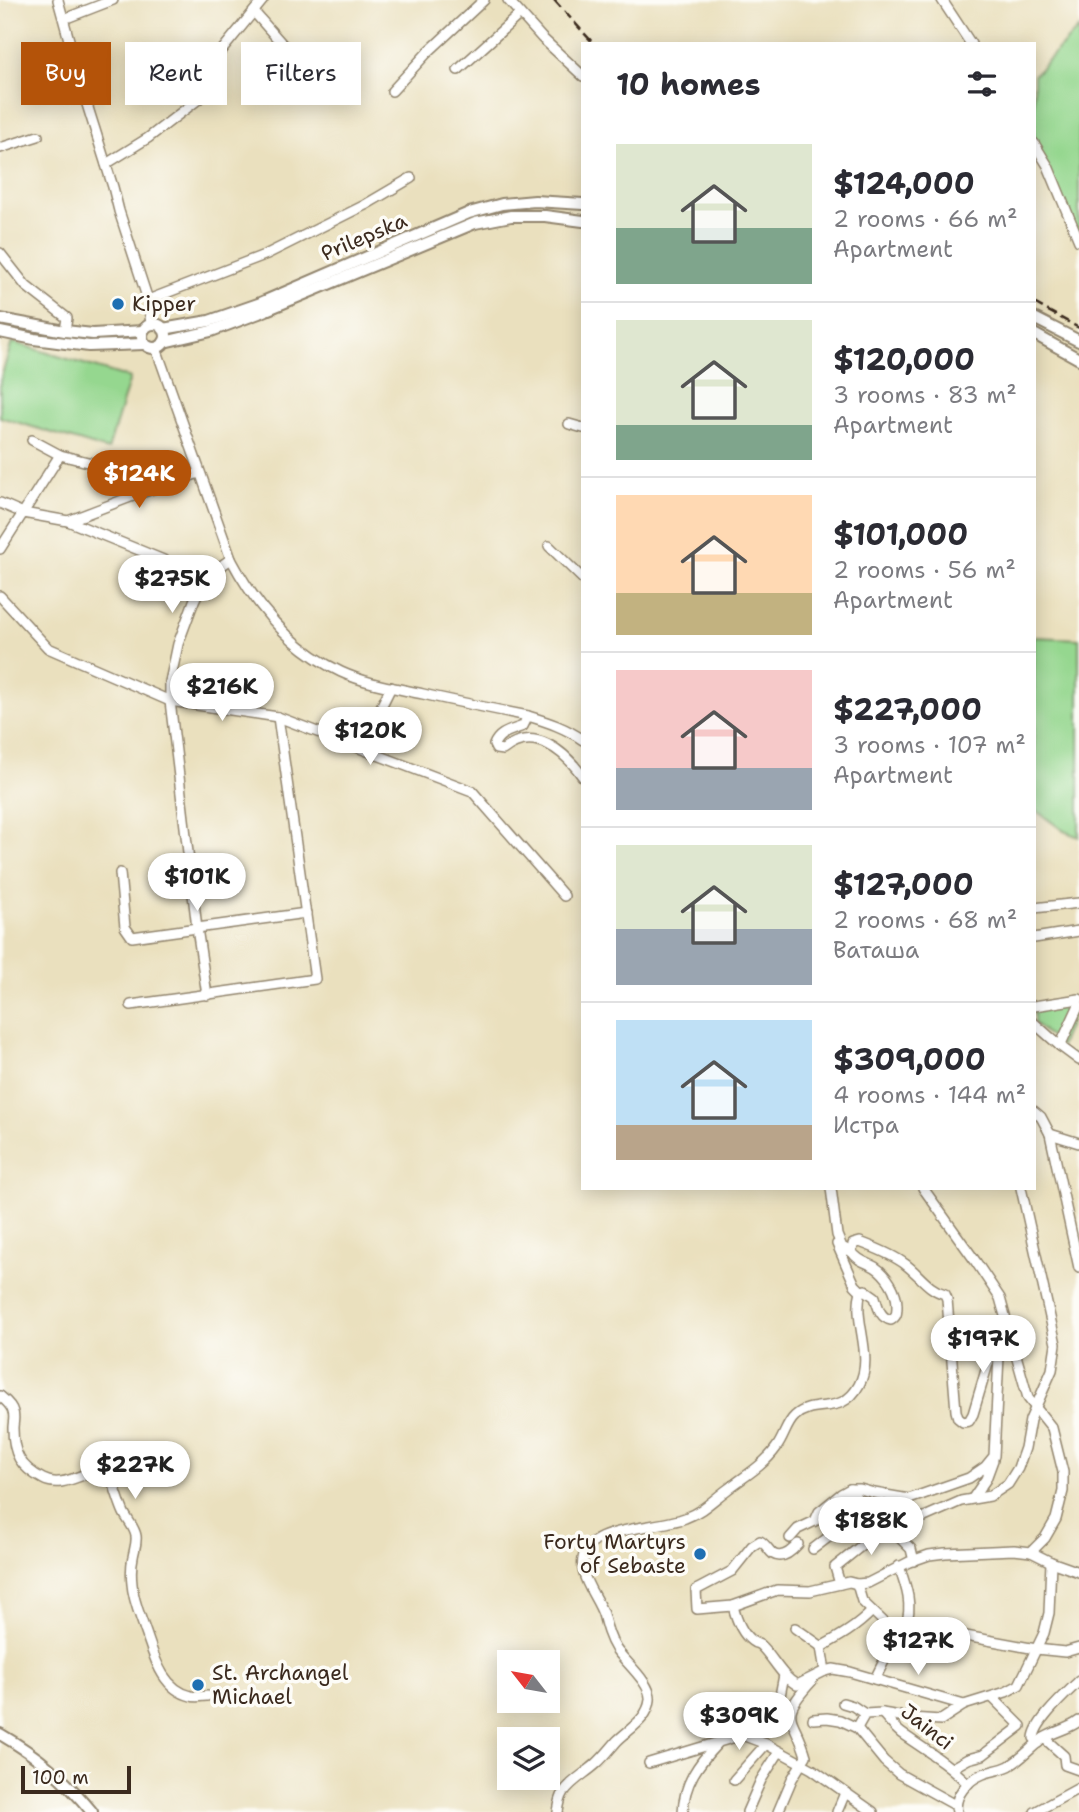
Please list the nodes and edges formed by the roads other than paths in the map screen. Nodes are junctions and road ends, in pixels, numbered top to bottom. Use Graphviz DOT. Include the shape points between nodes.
graph roads {
  1 [pos="58,0"];
  2 [pos="113,0"];
  3 [pos="263,0"];
  4 [pos="484,0"];
  5 [pos="508,0"];
  6 [pos="942,0"];
  7 [pos="254,12"];
  8 [pos="520,14"];
  9 [pos="64,19"];
  10 [pos="281,42"];
  11 [pos="970,42"];
  12 [pos="227,44"];
  13 [pos="458,70"];
  14 [pos="581,74"];
  15 [pos="392,91"];
  16 [pos="191,105"];
  17 [pos="38,136"];
  18 [pos="1036,146"];
  19 [pos="0,148"];
  20 [pos="106,164"];
  21 [pos="411,178"];
  22 [pos="581,204"];
  23 [pos="581,221"];
  24 [pos="1079,241"];
  25 [pos="0,253"];
  26 [pos="148,300"];
  27 [pos="0,318"];
  28 [pos="1036,319"];
  29 [pos="147,328"];
  30 [pos="163,329"];
  31 [pos="65,331"];
  32 [pos="0,332"];
  33 [pos="1036,335"];
  34 [pos="1079,341"];
  35 [pos="144,344"];
  36 [pos="160,345"];
  37 [pos="1079,359"];
  38 [pos="569,424"];
  39 [pos="581,427"];
  40 [pos="32,440"];
  41 [pos="60,455"];
  42 [pos="199,473"];
  43 [pos="141,493"];
  44 [pos="0,503"];
  45 [pos="23,513"];
  46 [pos="68,521"];
  47 [pos="549,546"];
  48 [pos="0,549"];
  49 [pos="231,559"];
  50 [pos="205,577"];
  51 [pos="581,577"];
  52 [pos="0,596"];
  53 [pos="391,687"];
  54 [pos="170,701"];
  55 [pos="528,716"];
  56 [pos="278,717"];
  57 [pos="581,739"];
  58 [pos="362,747"];
  59 [pos="581,774"];
  60 [pos="120,873"];
  61 [pos="564,896"];
  62 [pos="1079,902"];
  63 [pos="1036,908"];
  64 [pos="306,913"];
  65 [pos="197,928"];
  66 [pos="1079,931"];
  67 [pos="1036,938"];
  68 [pos="207,995"];
  69 [pos="1079,999"];
  70 [pos="131,1004"];
  71 [pos="1079,1005"];
  72 [pos="1036,1006"];
  73 [pos="1036,1025"];
  74 [pos="1060,1046"];
  75 [pos="1079,1060"];
  76 [pos="1036,1113"];
  77 [pos="1050,1134"];
  78 [pos="1079,1143"];
  79 [pos="831,1190"];
  80 [pos="924,1190"];
  81 [pos="1021,1190"];
  82 [pos="836,1235"];
  83 [pos="852,1252"];
  84 [pos="1079,1268"];
  85 [pos="861,1291"];
  86 [pos="1009,1345"];
  87 [pos="0,1396"];
  88 [pos="1036,1409"];
  89 [pos="995,1451"];
  90 [pos="850,1489"];
  91 [pos="973,1498"];
  92 [pos="864,1509"];
  93 [pos="886,1526"];
  94 [pos="895,1533"];
  95 [pos="813,1549"];
  96 [pos="1031,1552"];
  97 [pos="914,1560"];
  98 [pos="1051,1563"];
  99 [pos="899,1566"];
  100 [pos="1079,1572"];
  101 [pos="840,1584"];
  102 [pos="857,1584"];
  103 [pos="733,1606"];
  104 [pos="872,1611"];
  105 [pos="906,1625"];
  106 [pos="889,1627"];
  107 [pos="795,1628"];
  108 [pos="822,1647"];
  109 [pos="1079,1648"];
  110 [pos="1036,1649"];
  111 [pos="822,1673"];
  112 [pos="784,1675"];
  113 [pos="875,1679"];
  114 [pos="1079,1681"];
  115 [pos="207,1696"];
  116 [pos="992,1697"];
  117 [pos="779,1701"];
  118 [pos="843,1703"];
  119 [pos="964,1705"];
  120 [pos="881,1713"];
  121 [pos="864,1714"];
  122 [pos="813,1719"];
  123 [pos="1079,1721"];
  124 [pos="857,1728"];
  125 [pos="0,1734"];
  126 [pos="1041,1741"];
  127 [pos="719,1743"];
  128 [pos="766,1744"];
  129 [pos="779,1752"];
  130 [pos="804,1760"];
  131 [pos="649,1763"];
  132 [pos="952,1768"];
  133 [pos="1079,1770"];
  134 [pos="734,1780"];
  135 [pos="968,1784"];
  136 [pos="1079,1788"];
  137 [pos="845,1793"];
  138 [pos="956,1809"];
  139 [pos="92,1812"];
  140 [pos="558,1812"];
  141 [pos="683,1812"];
  142 [pos="747,1812"];
  143 [pos="778,1812"];
  144 [pos="836,1812"];
  145 [pos="873,1812"];
  146 [pos="1035,1812"];
  1 -- 9 [label="street"];
  2 -- 9 [label="street"];
  3 -- 7 [label="street"];
  4 -- 15 [label="street"];
  5 -- 8 [label="street"];
  6 -- 11 [label="street"];
  7 -- 10 [label="street"];
  7 -- 12 [label="street"];
  8 -- 13 [label="street"];
  8 -- 14 [label="street"];
  9 -- 20 [label="street"];
  16 -- 20 [label="street"];
  17 -- 19 [label="street"];
  18 -- 24 [label="street"];
  20 -- 26 [label="street"];
  21 -- 26 [label="street" via="267,254"];
  22 -- 30 [label="main road, Prilepska" via="535,201 469,213 257,304 209,321"];
  23 -- 36 [label="main road, Prilepska" via="511,216 475,223 260,313"];
  25 -- 31 [label="street" via="26,286 66,318"];
  26 -- 29 [label="street"];
  27 -- 31 [label="main road"];
  28 -- 34 [label="main road"];
  29 -- 30 [label="main road" via="158,325"];
  29 -- 31 [label="main road" via="93,334"];
  29 -- 35 [label="main road"];
  30 -- 36 [label="main road" via="166,335"];
  32 -- 35 [label="main road" via="89,346"];
  33 -- 37 [label="main road"];
  35 -- 36 [label="main road" via="150,348"];
  36 -- 42 [label="street"];
  38 -- 39 [label="street"];
  40 -- 41 [label="street"];
  41 -- 43 [label="street" via="120,476"];
  41 -- 45 [label="street"];
  42 -- 43 [label="street"];
  42 -- 49 [label="street"];
  43 -- 46 [label="street"];
  44 -- 45 [label="street"];
  45 -- 46 [label="street"];
  45 -- 48 [label="street"];
  46 -- 50 [label="street"];
  47 -- 51 [label="street"];
  49 -- 50 [label="street"];
  49 -- 53 [label="street" via="268,617 307,652 341,672"];
  50 -- 54 [label="street" via="178,644"];
  52 -- 54 [label="street" via="48,648"];
  53 -- 55 [label="street"];
  53 -- 58 [label="street"];
  54 -- 56 [label="street"];
  54 -- 65 [label="street"];
  55 -- 57 [label="street"];
  55 -- 59 [label="street" via="523,726 502,733 495,741 496,749 532,740 552,746"];
  56 -- 58 [label="street"];
  56 -- 64 [label="street"];
  58 -- 61 [label="street" via="472,792"];
  60 -- 65 [label="street" via="125,927 132,937"];
  62 -- 63 [label="street"];
  64 -- 65 [label="street"];
  64 -- 68 [label="street" via="315,979"];
  65 -- 68 [label="street"];
  66 -- 67 [label="street"];
  68 -- 70 [label="street"];
  69 -- 72 [label="street"];
  71 -- 74 [label="street"];
  73 -- 74 [label="street"];
  74 -- 75 [label="street"];
  76 -- 77 [label="street"];
  77 -- 78 [label="street"];
  77 -- 84 [label="street"];
  79 -- 82 [label="street"];
  80 -- 86 [label="street" via="1000,1298"];
  81 -- 88 [label="street" via="1056,1344 1052,1370"];
  82 -- 83 [label="street" via="842,1247"];
  82 -- 85 [label="street"];
  83 -- 85 [label="street" via="887,1278 897,1301 896,1317 883,1317 875,1297"];
  83 -- 86 [label="street" via="853,1244 871,1246 945,1294 956,1411 963,1422 972,1414 992,1350 997,1343"];
  85 -- 140 [label="street" via="864,1370 852,1396 795,1416 765,1461 703,1510 682,1520 606,1534 586,1550 583,1561 589,1590 614,1646 647,1686 650,1700 641,1720 563,1793"];
  86 -- 88 [label="street"];
  86 -- 89 [label="street" via="999,1356"];
  87 -- 115 [label="street" via="13,1412 17,1457 37,1476 57,1483 93,1471 107,1473 136,1533 132,1586 158,1666 182,1692"];
  88 -- 91 [label="street" via="1018,1468 1008,1484 990,1496"];
  88 -- 96 [label="street" via="1052,1428 1063,1491 1056,1520"];
  89 -- 90 [label="street" via="969,1478 909,1499"];
  89 -- 91 [label="street" via="986,1479"];
  90 -- 92 [label="street"];
  90 -- 103 [label="street" via="819,1512 815,1521 798,1529 789,1554 773,1554 760,1541 732,1570 696,1590 697,1609"];
  91 -- 94 [label="street"];
  92 -- 93 [label="street"];
  92 -- 95 [label="street"];
  93 -- 94 [label="street"];
  93 -- 101 [label="street" via="835,1567"];
  94 -- 97 [label="street" via="911,1549"];
  96 -- 97 [label="street" via="945,1553"];
  96 -- 98 [label="street"];
  97 -- 99 [label="street"];
  98 -- 100 [label="street"];
  98 -- 110 [label="street" via="1049,1613"];
  99 -- 102 [label="street"];
  99 -- 105 [label="street" via="909,1592"];
  101 -- 102 [label="street"];
  101 -- 103 [label="street" via="810,1591 777,1590"];
  102 -- 104 [label="street" via="862,1601"];
  103 -- 112 [label="street" via="749,1638 761,1645"];
  104 -- 106 [label="street"];
  104 -- 108 [label="street"];
  105 -- 106 [label="street"];
  105 -- 110 [label="street"];
  106 -- 113 [label="street" via="888,1653"];
  107 -- 108 [label="street"];
  108 -- 111 [label="street"];
  109 -- 110 [label="street" via="1065,1652"];
  110 -- 116 [label="street" via="1019,1685"];
  111 -- 112 [label="street" via="797,1685"];
  111 -- 113 [label="street" via="833,1669"];
  111 -- 130 [label="street" via="795,1699 790,1711"];
  112 -- 117 [label="street"];
  113 -- 119 [label="street"];
  114 -- 126 [label="street" via="1034,1732 1034,1738"];
  116 -- 119 [label="street"];
  116 -- 132 [label="street, Jainci" via="1021,1726 983,1755"];
  118 -- 121 [label="street"];
  119 -- 120 [label="street" via="941,1720"];
  120 -- 121 [label="street"];
  120 -- 132 [label="street, Jainci" via="900,1733"];
  121 -- 124 [label="street"];
  122 -- 124 [label="street" via="839,1720"];
  123 -- 126 [label="street"];
  124 -- 138 [label="street" via="898,1774"];
  125 -- 139 [label="main road" via="56,1773"];
  126 -- 133 [label="street" via="1064,1756 1065,1765"];
  126 -- 135 [label="street" via="1010,1766"];
  127 -- 128 [label="street" via="742,1735"];
  127 -- 131 [label="street"];
  127 -- 141 [label="street" via="691,1776"];
  128 -- 129 [label="street"];
  128 -- 134 [label="street"];
  129 -- 130 [label="street"];
  129 -- 142 [label="street"];
  130 -- 137 [label="street"];
  130 -- 143 [label="street"];
  132 -- 135 [label="street, Jainci"];
  135 -- 138 [label="street" via="960,1792"];
  136 -- 146 [label="street"];
  137 -- 144 [label="street"];
  137 -- 145 [label="street"];
}
